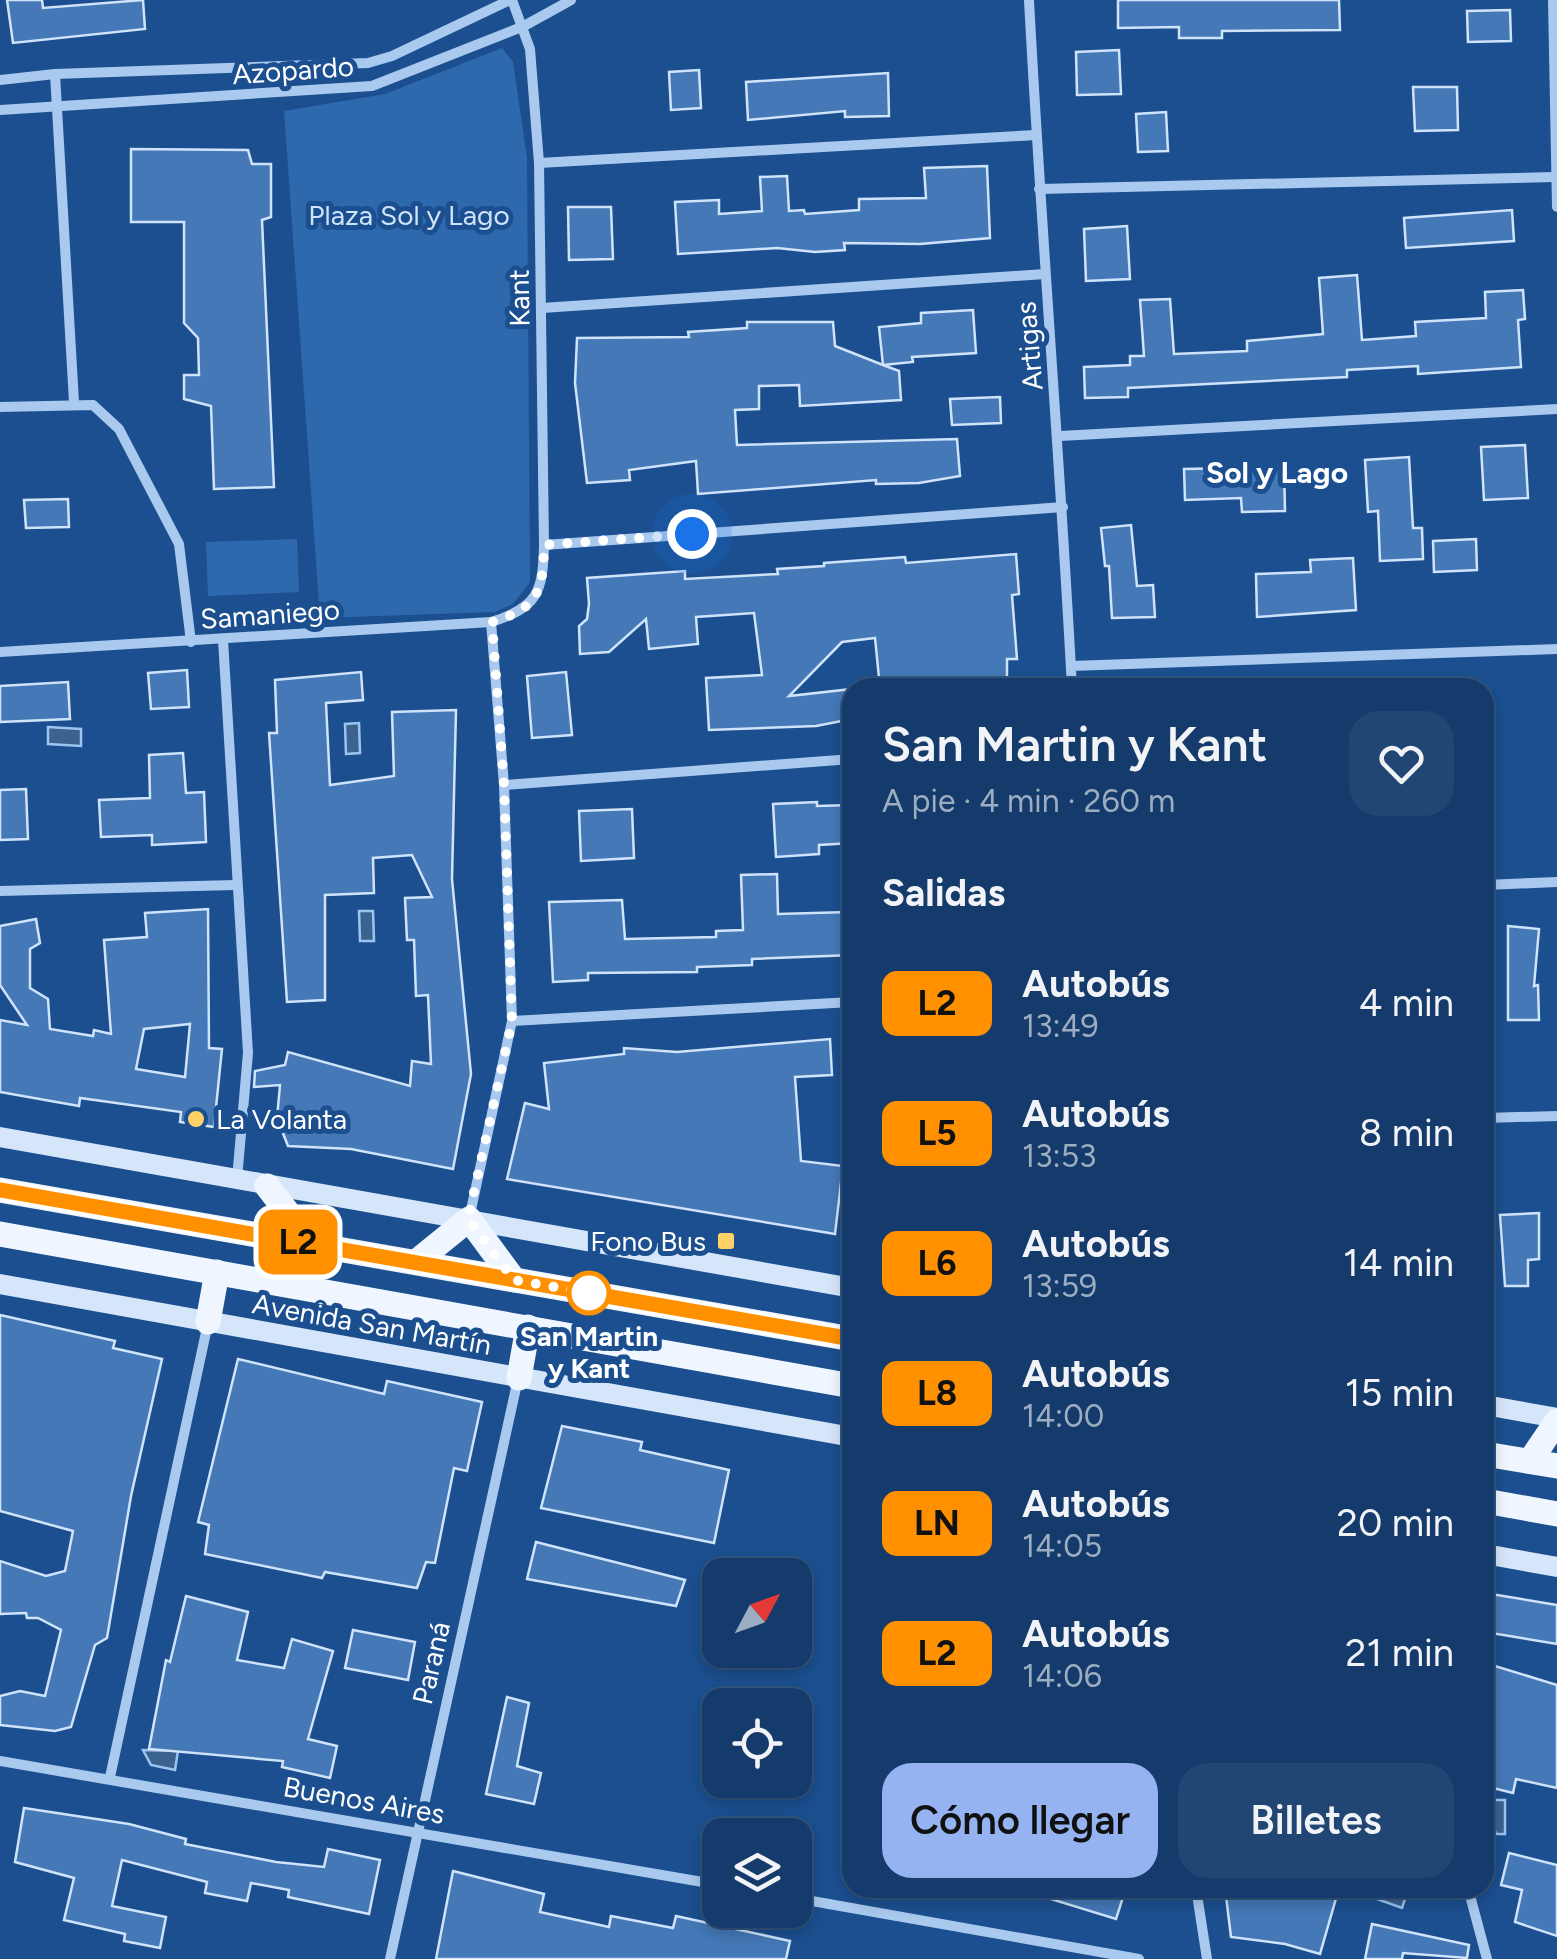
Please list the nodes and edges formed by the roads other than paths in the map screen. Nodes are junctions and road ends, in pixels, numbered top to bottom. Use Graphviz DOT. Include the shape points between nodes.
graph roads {
  1 [pos="511,0"];
  2 [pos="572,0"];
  3 [pos="1029,0"];
  4 [pos="1553,0"];
  5 [pos="524,26"];
  6 [pos="56,74"];
  7 [pos="0,80"];
  8 [pos="57,106"];
  9 [pos="0,110"];
  10 [pos="1036,136"];
  11 [pos="539,163"];
  12 [pos="1556,177"];
  13 [pos="1039,189"];
  14 [pos="1557,206"];
  15 [pos="1045,274"];
  16 [pos="542,308"];
  17 [pos="74,402"];
  18 [pos="0,407"];
  19 [pos="1557,408"];
  20 [pos="1060,436"];
  21 [pos="1063,507"];
  22 [pos="544,545"];
  23 [pos="536,598"];
  24 [pos="492,622"];
  25 [pos="223,640"];
  26 [pos="191,642"];
  27 [pos="1557,648"];
  28 [pos="0,652"];
  29 [pos="1071,666"];
  30 [pos="1072,678"];
  31 [pos="842,760"];
  32 [pos="504,785"];
  33 [pos="1557,882"];
  34 [pos="235,885"];
  35 [pos="1494,885"];
  36 [pos="0,891"];
  37 [pos="842,1003"];
  38 [pos="512,1022"];
  39 [pos="1557,1116"];
  40 [pos="1494,1118"];
  41 [pos="0,1137"];
  42 [pos="237,1180"];
  43 [pos="267,1186"];
  44 [pos="0,1190"];
  45 [pos="468,1219"];
  46 [pos="0,1234"];
  47 [pos="313,1245"];
  48 [pos="416,1262"];
  49 [pos="217,1272"];
  50 [pos="514,1280"];
  51 [pos="0,1284"];
  52 [pos="842,1286"];
  53 [pos="208,1322"];
  54 [pos="528,1327"];
  55 [pos="842,1337"];
  56 [pos="518,1378"];
  57 [pos="842,1384"];
  58 [pos="1494,1407"];
  59 [pos="1557,1419"];
  60 [pos="842,1435"];
  61 [pos="1494,1454"];
  62 [pos="1530,1461"];
  63 [pos="1557,1466"];
  64 [pos="1494,1503"];
  65 [pos="1557,1514"];
  66 [pos="1494,1556"];
  67 [pos="1557,1568"];
  68 [pos="0,1761"];
  69 [pos="110,1777"];
  70 [pos="416,1832"];
  71 [pos="702,1882"];
  72 [pos="1198,1898"];
  73 [pos="1471,1898"];
  74 [pos="812,1901"];
  75 [pos="390,1959"];
  76 [pos="1139,1959"];
  77 [pos="1207,1959"];
  78 [pos="1486,1959"];
  1 -- 5 [label="street, Kant"];
  1 -- 6 [label="street, Azopardo" via="368,63"];
  2 -- 5 [label="street, Azopardo"];
  3 -- 10 [label="street, Artigas"];
  4 -- 12 [label="street"];
  5 -- 8 [label="street, Azopardo" via="372,86"];
  5 -- 11 [label="street, Kant"];
  6 -- 7 [label="street, Azopardo"];
  6 -- 8 [label="street"];
  8 -- 9 [label="street, Azopardo"];
  8 -- 17 [label="street"];
  10 -- 11 [label="street"];
  10 -- 13 [label="street, Artigas"];
  11 -- 16 [label="street, Kant"];
  12 -- 13 [label="street"];
  12 -- 14 [label="street"];
  13 -- 15 [label="street, Artigas"];
  15 -- 16 [label="street"];
  15 -- 20 [label="street, Artigas"];
  16 -- 22 [label="street, Kant"];
  17 -- 18 [label="street"];
  17 -- 26 [label="street" via="93,405 119,429 180,544"];
  19 -- 20 [label="street"];
  20 -- 21 [label="street, Artigas"];
  21 -- 22 [label="street"];
  21 -- 29 [label="street, Artigas"];
  22 -- 23 [label="street, Kant"];
  23 -- 24 [label="street, Samaniego"];
  24 -- 25 [label="street, Samaniego"];
  24 -- 32 [label="street"];
  25 -- 26 [label="street, Samaniego"];
  25 -- 34 [label="street"];
  26 -- 28 [label="street, Samaniego"];
  27 -- 29 [label="street"];
  29 -- 30 [label="street, Artigas"];
  31 -- 32 [label="street"];
  32 -- 38 [label="street"];
  33 -- 35 [label="street"];
  34 -- 36 [label="street"];
  34 -- 42 [label="street" via="248,1053"];
  37 -- 38 [label="street"];
  38 -- 45 [label="street"];
  39 -- 40 [label="street"];
  41 -- 42 [label="main road"];
  42 -- 43 [label="main road"];
  43 -- 45 [label="main road"];
  43 -- 47 [label="main road"];
  44 -- 47 [label="main road"];
  45 -- 48 [label="main road"];
  45 -- 50 [label="main road"];
  45 -- 52 [label="main road"];
  46 -- 49 [label="main road"];
  47 -- 48 [label="main road"];
  48 -- 50 [label="main road"];
  49 -- 53 [label="main road"];
  49 -- 54 [label="main road"];
  50 -- 55 [label="main road"];
  51 -- 53 [label="main road, Avenida San Martín"];
  53 -- 56 [label="main road, Avenida San Martín"];
  53 -- 69 [label="street"];
  54 -- 56 [label="main road"];
  54 -- 57 [label="main road"];
  56 -- 60 [label="main road, Avenida San Martín"];
  56 -- 70 [label="street, Paraná"];
  58 -- 59 [label="main road"];
  59 -- 62 [label="main road"];
  61 -- 62 [label="main road"];
  62 -- 63 [label="main road"];
  64 -- 65 [label="main road"];
  66 -- 67 [label="main road"];
  68 -- 69 [label="street, Buenos Aires"];
  69 -- 70 [label="street, Buenos Aires"];
  70 -- 71 [label="street, Buenos Aires"];
  70 -- 75 [label="street, Paraná"];
  72 -- 77 [label="street"];
  73 -- 78 [label="street"];
  74 -- 76 [label="street"];
}
